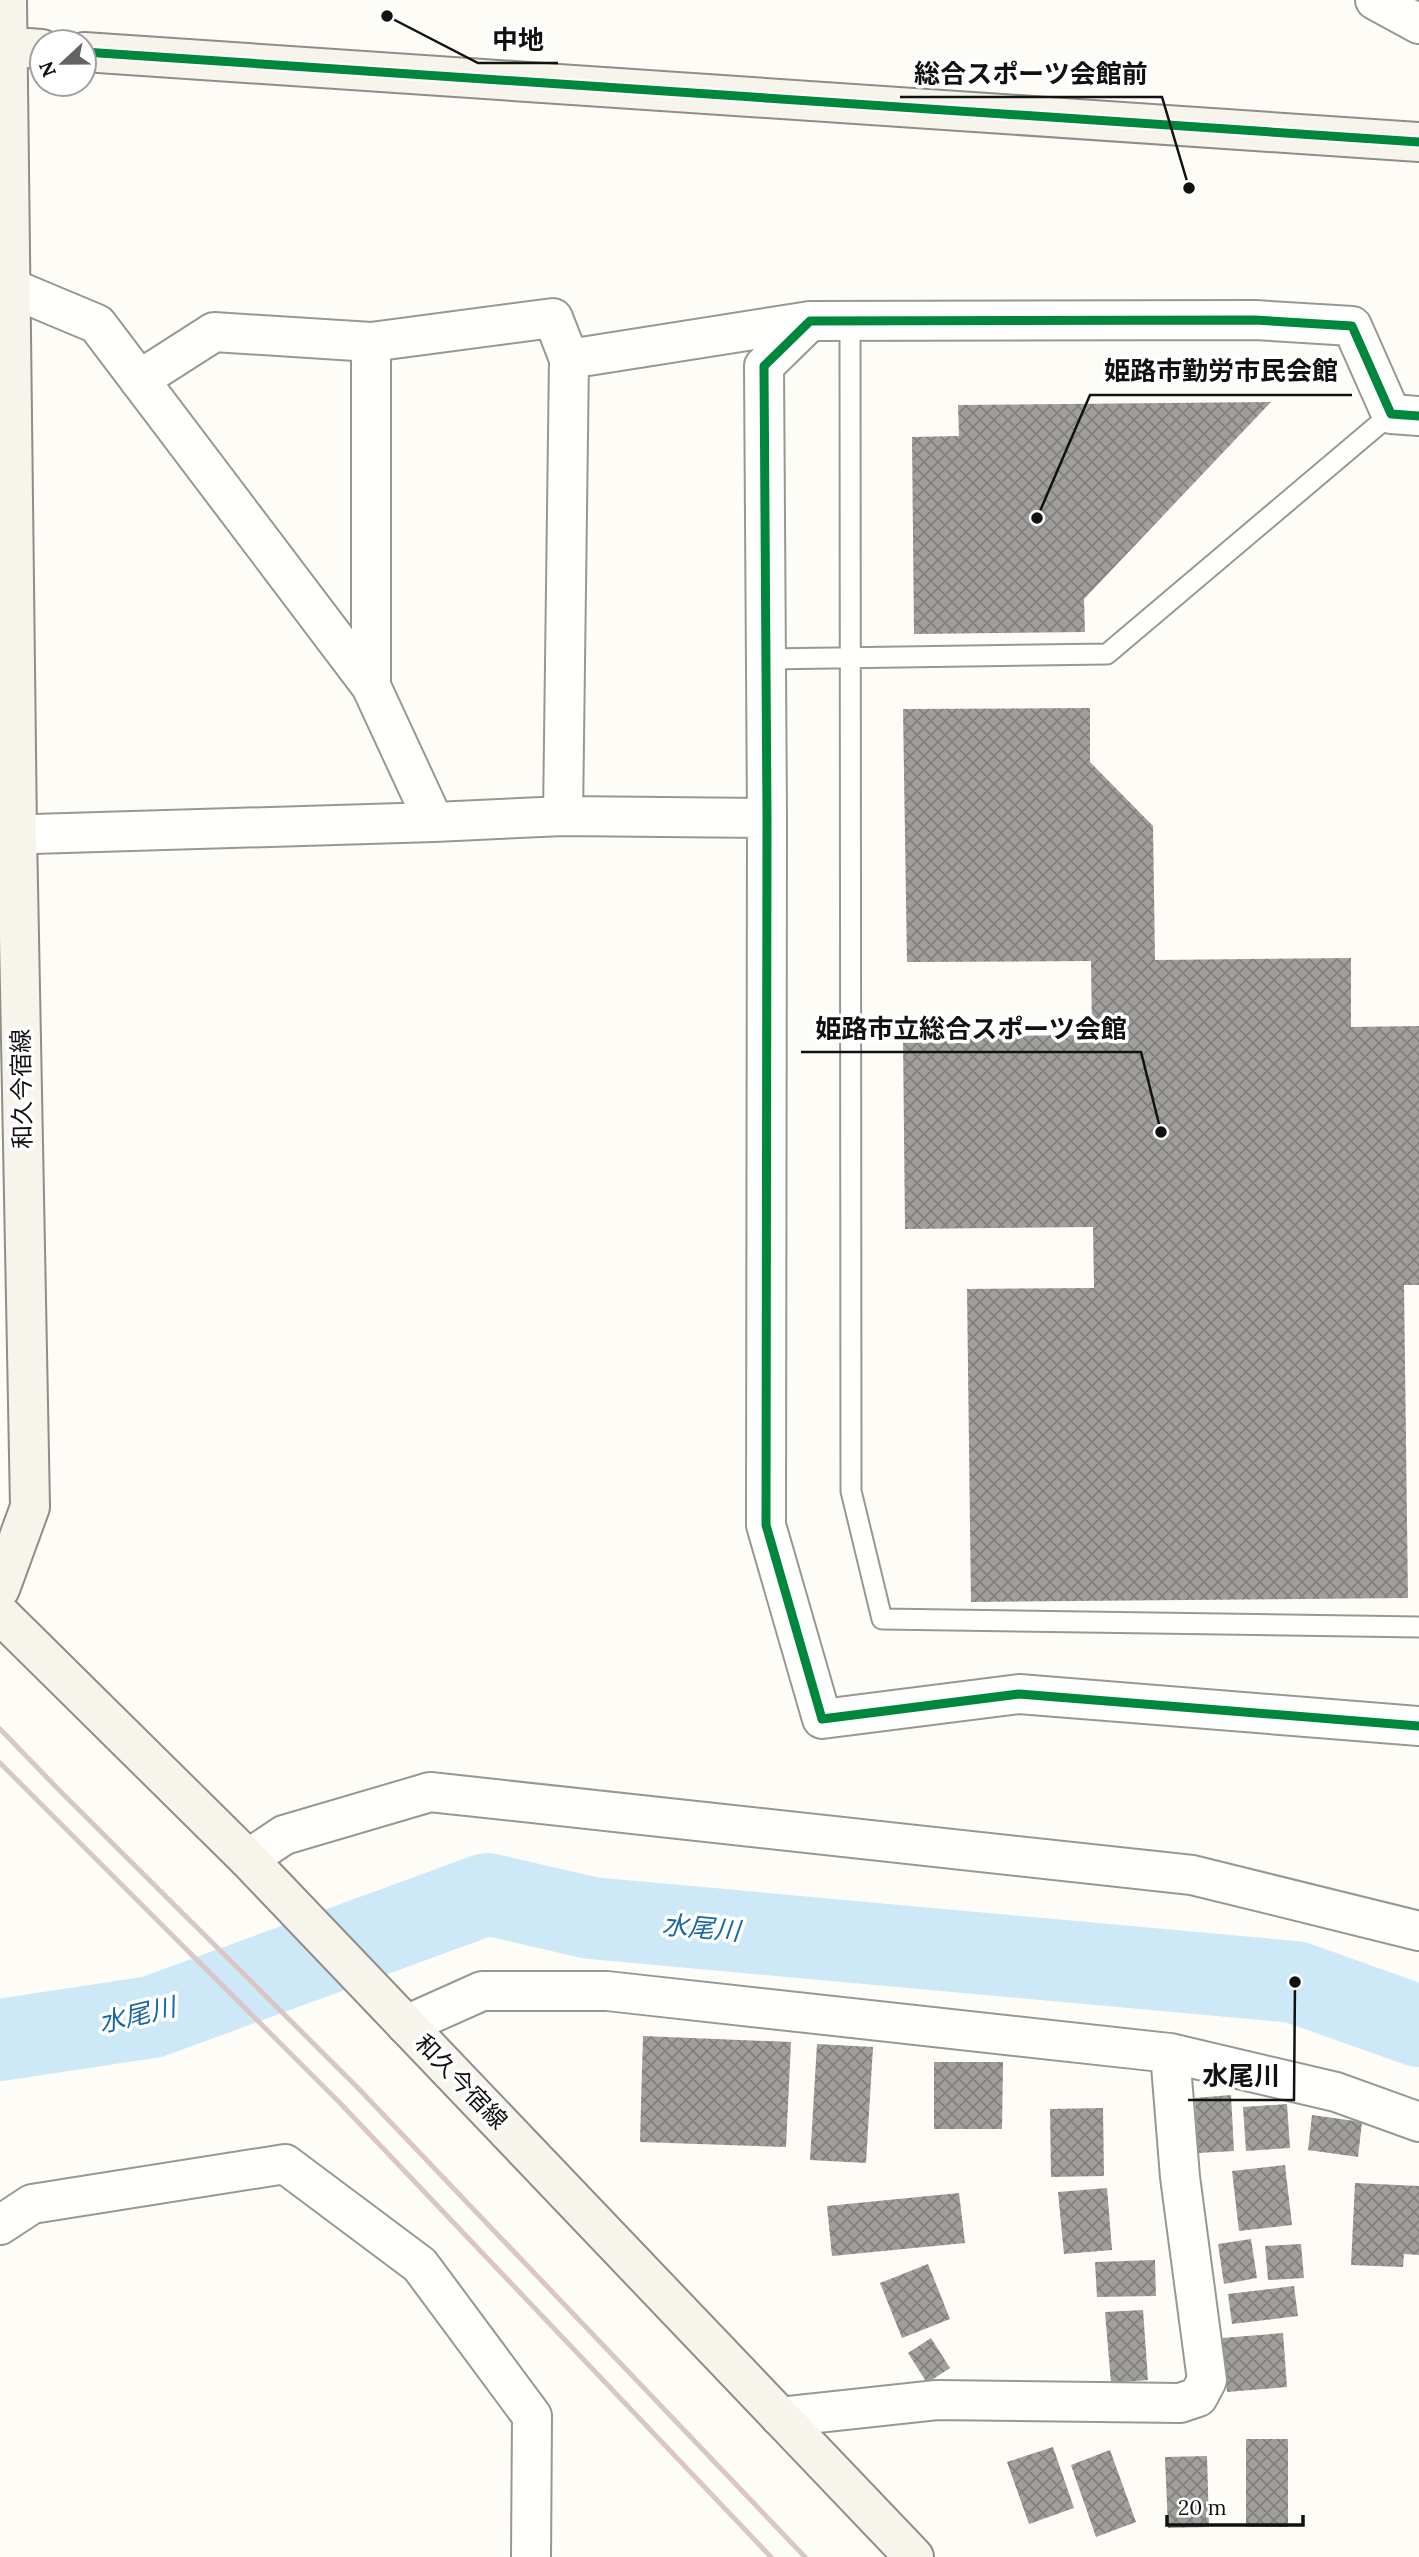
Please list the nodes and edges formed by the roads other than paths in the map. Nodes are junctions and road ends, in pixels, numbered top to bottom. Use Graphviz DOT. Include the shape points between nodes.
graph roads {
  1 [pos="7,0"];
  2 [pos="1375,0"];
  3 [pos="1419,24"];
  4 [pos="10,47"];
  5 [pos="98,53"];
  6 [pos="1419,142"];
  7 [pos="11,288"];
  8 [pos="850,320"];
  9 [pos="810,321"];
  10 [pos="371,342"];
  11 [pos="569,359"];
  12 [pos="139,380"];
  13 [pos="1405,415"];
  14 [pos="851,658"];
  15 [pos="766,659"];
  16 [pos="370,686"];
  17 [pos="563,816"];
  18 [pos="767,818"];
  19 [pos="434,822"];
  20 [pos="9,834"];
  21 [pos="0,1589"];
  22 [pos="0,1614"];
  23 [pos="1419,1627"];
  24 [pos="1419,1726"];
  25 [pos="248,1860"];
  26 [pos="1419,1931"];
  27 [pos="406,2025"];
  28 [pos="1170,2053"];
  29 [pos="1419,2122"];
  30 [pos="0,2225"];
  31 [pos="780,2417"];
  32 [pos="531,2557"];
  33 [pos="914,2557"];
  1 -- 4 [label="main road, 和久今宿線"];
  2 -- 3 [label="street"];
  4 -- 7 [label="main road, 和久今宿線"];
  5 -- 6 [label="main road"];
  7 -- 12 [label="street" via="97,324"];
  7 -- 20 [label="main road, 和久今宿線"];
  8 -- 9 [label="street"];
  8 -- 13 [label="street" via="1255,320 1352,326"];
  8 -- 14 [label="lane"];
  9 -- 11 [label="street"];
  9 -- 15 [label="street" via="764,366"];
  10 -- 11 [label="street" via="553,318"];
  10 -- 12 [label="street" via="214,332"];
  10 -- 16 [label="street"];
  11 -- 17 [label="street"];
  12 -- 16 [label="street"];
  13 -- 14 [label="lane" via="1107,654"];
  14 -- 15 [label="lane"];
  14 -- 23 [label="lane" via="851,1491 882,1619"];
  15 -- 18 [label="street"];
  16 -- 19 [label="street"];
  17 -- 18 [label="street"];
  17 -- 19 [label="street"];
  18 -- 24 [label="street" via="766,1525 822,1719 1018,1694"];
  19 -- 20 [label="street"];
  20 -- 21 [label="main road, 和久今宿線" via="30,1507"];
  22 -- 25 [label="main road, 和久今宿線"];
  25 -- 26 [label="street" via="284,1835 430,1792 1192,1875"];
  25 -- 27 [label="main road, 和久今宿線"];
  27 -- 28 [label="street" via="482,1991 607,1991"];
  27 -- 31 [label="main road, 和久今宿線"];
  28 -- 29 [label="street" via="1336,2092"];
  28 -- 31 [label="street" via="1180,2177 1207,2379 1198,2397 1180,2403 937,2400"];
  30 -- 32 [label="street" via="32,2204 285,2164 420,2265 532,2416"];
  31 -- 33 [label="main road, 和久今宿線"];
}
